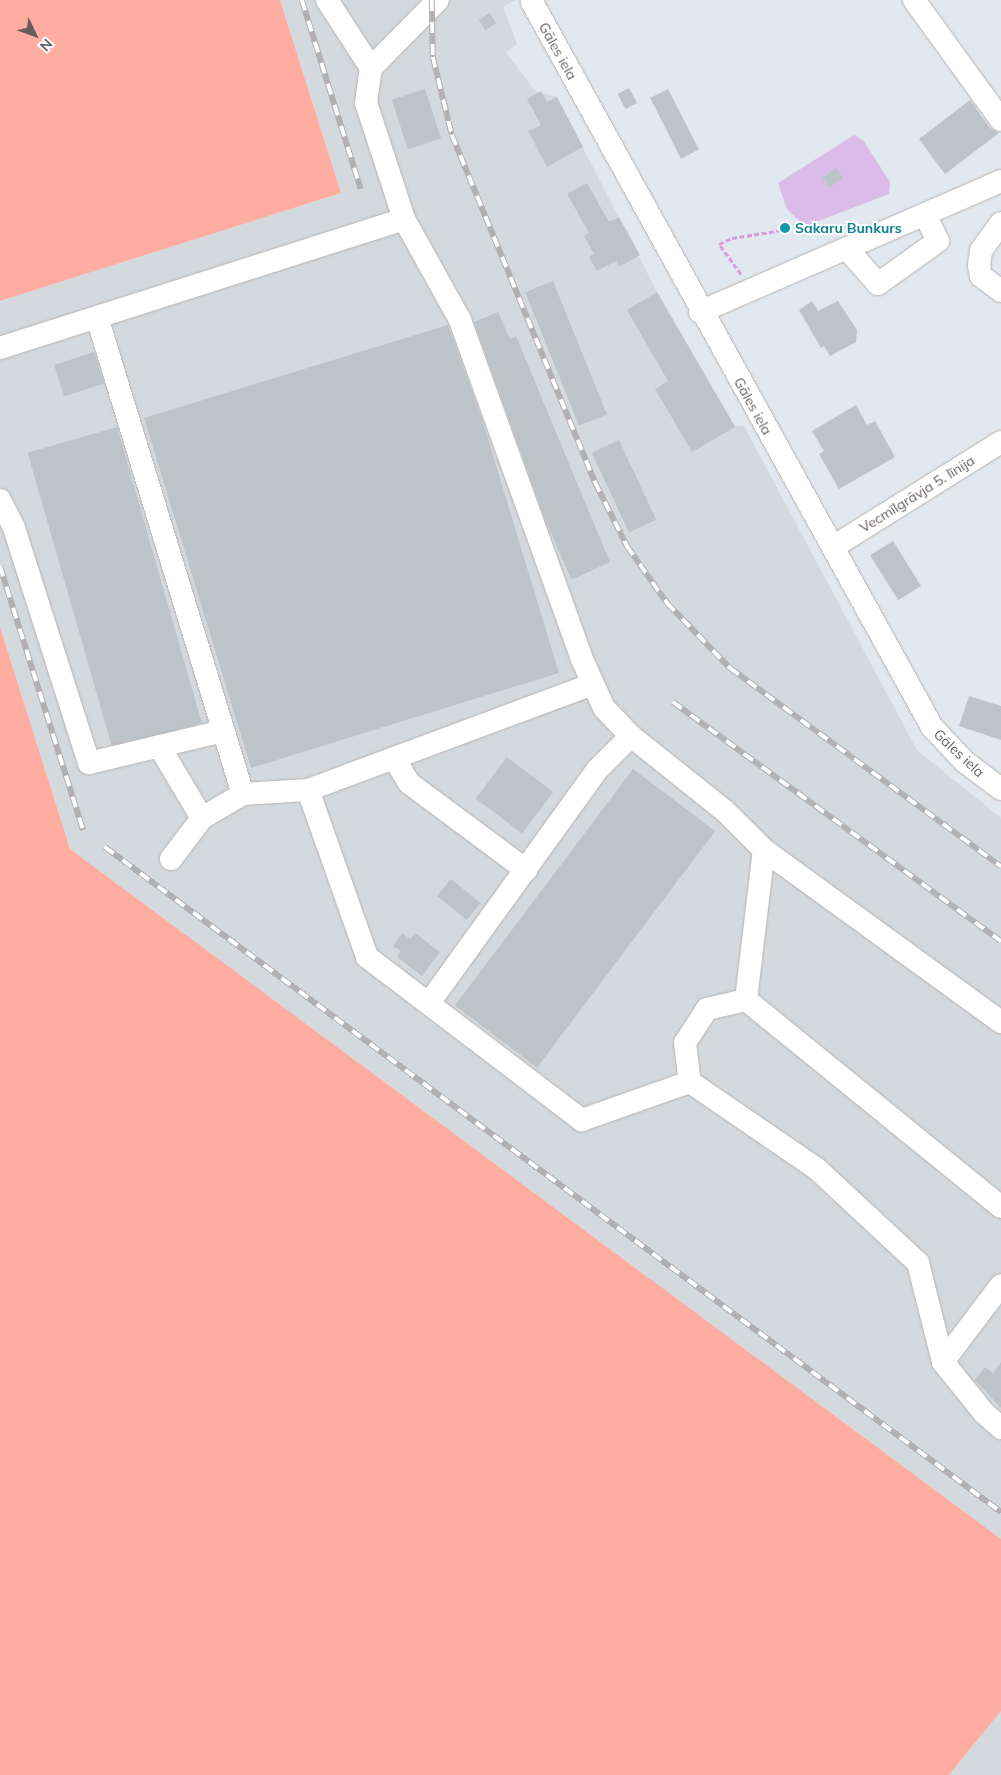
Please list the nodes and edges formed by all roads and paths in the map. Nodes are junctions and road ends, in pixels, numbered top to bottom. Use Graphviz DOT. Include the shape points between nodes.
graph roads {
  1 [pos="327,0"];
  2 [pos="438,0"];
  3 [pos="914,0"];
  4 [pos="531,1"];
  5 [pos="371,68"];
  6 [pos="1001,120"];
  7 [pos="999,186"];
  8 [pos="926,216"];
  9 [pos="404,219"];
  10 [pos="1001,223"];
  11 [pos="782,230"];
  12 [pos="732,238"];
  13 [pos="848,250"];
  14 [pos="1001,291"];
  15 [pos="700,312"];
  16 [pos="97,317"];
  17 [pos="0,348"];
  18 [pos="998,449"];
  19 [pos="0,500"];
  20 [pos="833,546"];
  21 [pos="593,684"];
  22 [pos="223,731"];
  23 [pos="631,736"];
  24 [pos="159,746"];
  25 [pos="394,758"];
  26 [pos="308,790"];
  27 [pos="1001,790"];
  28 [pos="243,794"];
  29 [pos="202,818"];
  30 [pos="764,850"];
  31 [pos="171,859"];
  32 [pos="526,870"];
  33 [pos="746,1000"];
  34 [pos="429,1004"];
  35 [pos="1001,1022"];
  36 [pos="690,1082"];
  37 [pos="1001,1206"];
  38 [pos="1001,1285"];
  39 [pos="943,1362"];
  40 [pos="1001,1428"];
  1 -- 5 [label="street"];
  2 -- 5 [label="street"];
  3 -- 6 [label="street"];
  4 -- 15 [label="street, Gāles iela"];
  5 -- 9 [label="street" via="366,103"];
  7 -- 8 [label="street"];
  8 -- 13 [label="street"];
  8 -- 13 [label="street" via="938,241 878,284"];
  9 -- 16 [label="street"];
  9 -- 21 [label="street" via="460,320 532,525"];
  10 -- 14 [label="street" via="981,250 979,265 982,276"];
  11 -- 12 [label="path"];
  13 -- 15 [label="street"];
  15 -- 20 [label="street, Gāles iela"];
  16 -- 17 [label="street"];
  16 -- 22 [label="street"];
  18 -- 20 [label="street, Vecmīlgrāvja 5. līnija"];
  19 -- 24 [label="street" via="14,528 89,763"];
  20 -- 27 [label="street, Gāles iela" via="932,728 965,762"];
  21 -- 23 [label="street" via="604,708"];
  21 -- 25 [label="street"];
  22 -- 24 [label="street"];
  22 -- 28 [label="street"];
  23 -- 30 [label="street" via="726,811"];
  23 -- 32 [label="street" via="597,770"];
  24 -- 29 [label="street"];
  25 -- 26 [label="street"];
  25 -- 32 [label="street" via="409,783"];
  26 -- 28 [label="street"];
  26 -- 34 [label="street" via="367,957"];
  28 -- 29 [label="street"];
  29 -- 31 [label="street"];
  30 -- 33 [label="street"];
  30 -- 35 [label="street"];
  32 -- 34 [label="street"];
  33 -- 36 [label="street" via="707,1009 685,1043"];
  33 -- 37 [label="street"];
  34 -- 36 [label="street" via="582,1120"];
  36 -- 39 [label="street" via="817,1169 918,1263"];
  38 -- 39 [label="street"];
  39 -- 40 [label="street" via="984,1413"];
}
